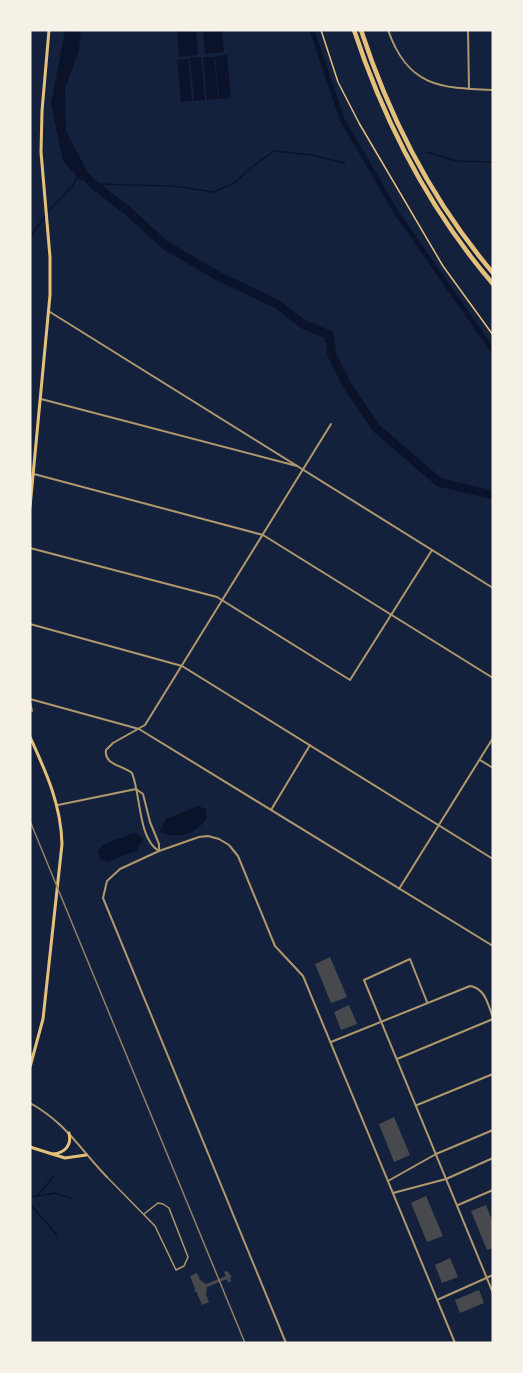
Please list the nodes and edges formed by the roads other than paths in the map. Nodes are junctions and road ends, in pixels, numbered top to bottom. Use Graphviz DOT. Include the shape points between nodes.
graph roads {
  1 [pos="49,30"];
  2 [pos="354,30"];
  3 [pos="361,30"];
  4 [pos="388,30"];
  5 [pos="468,30"];
  6 [pos="469,89"];
  7 [pos="493,90"];
  8 [pos="493,273"];
  9 [pos="493,284"];
  10 [pos="48,312"];
  11 [pos="41,399"];
  12 [pos="331,424"];
  13 [pos="301,468"];
  14 [pos="34,474"];
  15 [pos="30,507"];
  16 [pos="263,535"];
  17 [pos="30,548"];
  18 [pos="432,550"];
  19 [pos="493,588"];
  20 [pos="223,600"];
  21 [pos="391,615"];
  22 [pos="30,624"];
  23 [pos="182,666"];
  24 [pos="493,678"];
  25 [pos="30,700"];
  26 [pos="32,711"];
  27 [pos="140,729"];
  28 [pos="30,737"];
  29 [pos="493,738"];
  30 [pos="310,746"];
  31 [pos="480,760"];
  32 [pos="493,768"];
  33 [pos="136,789"];
  34 [pos="58,805"];
  35 [pos="271,811"];
  36 [pos="439,825"];
  37 [pos="159,851"];
  38 [pos="493,858"];
  39 [pos="399,889"];
  40 [pos="493,946"];
  41 [pos="427,1002"];
  42 [pos="493,1018"];
  43 [pos="381,1022"];
  44 [pos="331,1042"];
  45 [pos="397,1059"];
  46 [pos="30,1065"];
  47 [pos="493,1074"];
  48 [pos="30,1103"];
  49 [pos="417,1105"];
  50 [pos="493,1130"];
  51 [pos="69,1133"];
  52 [pos="30,1147"];
  53 [pos="48,1154"];
  54 [pos="436,1154"];
  55 [pos="86,1155"];
  56 [pos="493,1158"];
  57 [pos="107,1177"];
  58 [pos="446,1179"];
  59 [pos="388,1181"];
  60 [pos="493,1190"];
  61 [pos="393,1193"];
  62 [pos="458,1205"];
  63 [pos="144,1214"];
  64 [pos="493,1275"];
  65 [pos="486,1278"];
  66 [pos="493,1293"];
  67 [pos="437,1300"];
  68 [pos="286,1343"];
  69 [pos="454,1343"];
  1 -- 10 [label="main road" via="41,132 51,276"];
  2 -- 9 [label="highway" via="375,92 406,159 456,237"];
  3 -- 8 [label="highway" via="385,96 416,162 462,234"];
  4 -- 6 [label="street" via="400,56 420,76 446,87"];
  5 -- 6 [label="street"];
  6 -- 7 [label="street"];
  10 -- 11 [label="main road"];
  10 -- 13 [label="street"];
  11 -- 13 [label="street"];
  11 -- 14 [label="main road"];
  12 -- 13 [label="street"];
  13 -- 16 [label="street"];
  13 -- 18 [label="street"];
  14 -- 15 [label="main road"];
  14 -- 16 [label="street"];
  16 -- 20 [label="street"];
  16 -- 21 [label="street"];
  17 -- 20 [label="street"];
  18 -- 19 [label="street"];
  18 -- 21 [label="street"];
  20 -- 21 [label="street" via="350,680"];
  20 -- 23 [label="street"];
  21 -- 24 [label="street"];
  22 -- 23 [label="street"];
  23 -- 27 [label="street"];
  23 -- 30 [label="street"];
  25 -- 26 [label="street"];
  25 -- 27 [label="street"];
  27 -- 33 [label="street" via="108,747 105,753 110,762 130,771"];
  27 -- 35 [label="street"];
  28 -- 34 [label="main road"];
  29 -- 31 [label="street"];
  30 -- 35 [label="street"];
  30 -- 36 [label="street"];
  31 -- 32 [label="street"];
  31 -- 36 [label="street"];
  33 -- 34 [label="street"];
  33 -- 37 [label="street" via="143,794"];
  33 -- 37 [label="street" via="152,847"];
  34 -- 46 [label="main road" via="61,860 50,963 41,1028"];
  35 -- 39 [label="street"];
  36 -- 38 [label="street"];
  36 -- 39 [label="street"];
  37 -- 44 [label="street" via="206,836 233,848 274,944 302,974"];
  37 -- 68 [label="street" via="114,873 104,888 104,902"];
  39 -- 40 [label="street"];
  41 -- 42 [label="street" via="462,988 476,987 484,994"];
  41 -- 43 [label="street"];
  41 -- 43 [label="street" via="410,959 364,980"];
  42 -- 45 [label="street"];
  43 -- 44 [label="street"];
  43 -- 45 [label="street"];
  44 -- 59 [label="street"];
  45 -- 49 [label="street"];
  47 -- 49 [label="street"];
  48 -- 51 [label="street"];
  49 -- 54 [label="street"];
  50 -- 54 [label="street"];
  51 -- 53 [label="main road" via="70,1142 64,1150"];
  51 -- 55 [label="street"];
  52 -- 53 [label="main road"];
  53 -- 55 [label="main road" via="65,1158"];
  54 -- 58 [label="street"];
  54 -- 59 [label="street"];
  55 -- 57 [label="street"];
  56 -- 58 [label="street"];
  57 -- 63 [label="lane"];
  58 -- 61 [label="street"];
  58 -- 62 [label="street"];
  59 -- 61 [label="street"];
  60 -- 62 [label="street"];
  61 -- 67 [label="street"];
  62 -- 65 [label="street"];
  63 -- 63 [label="lane" via="159,1232 176,1270 186,1263 188,1257 169,1208 158,1203"];
  64 -- 65 [label="street"];
  65 -- 66 [label="street"];
  65 -- 67 [label="street"];
  67 -- 69 [label="street"];
}
